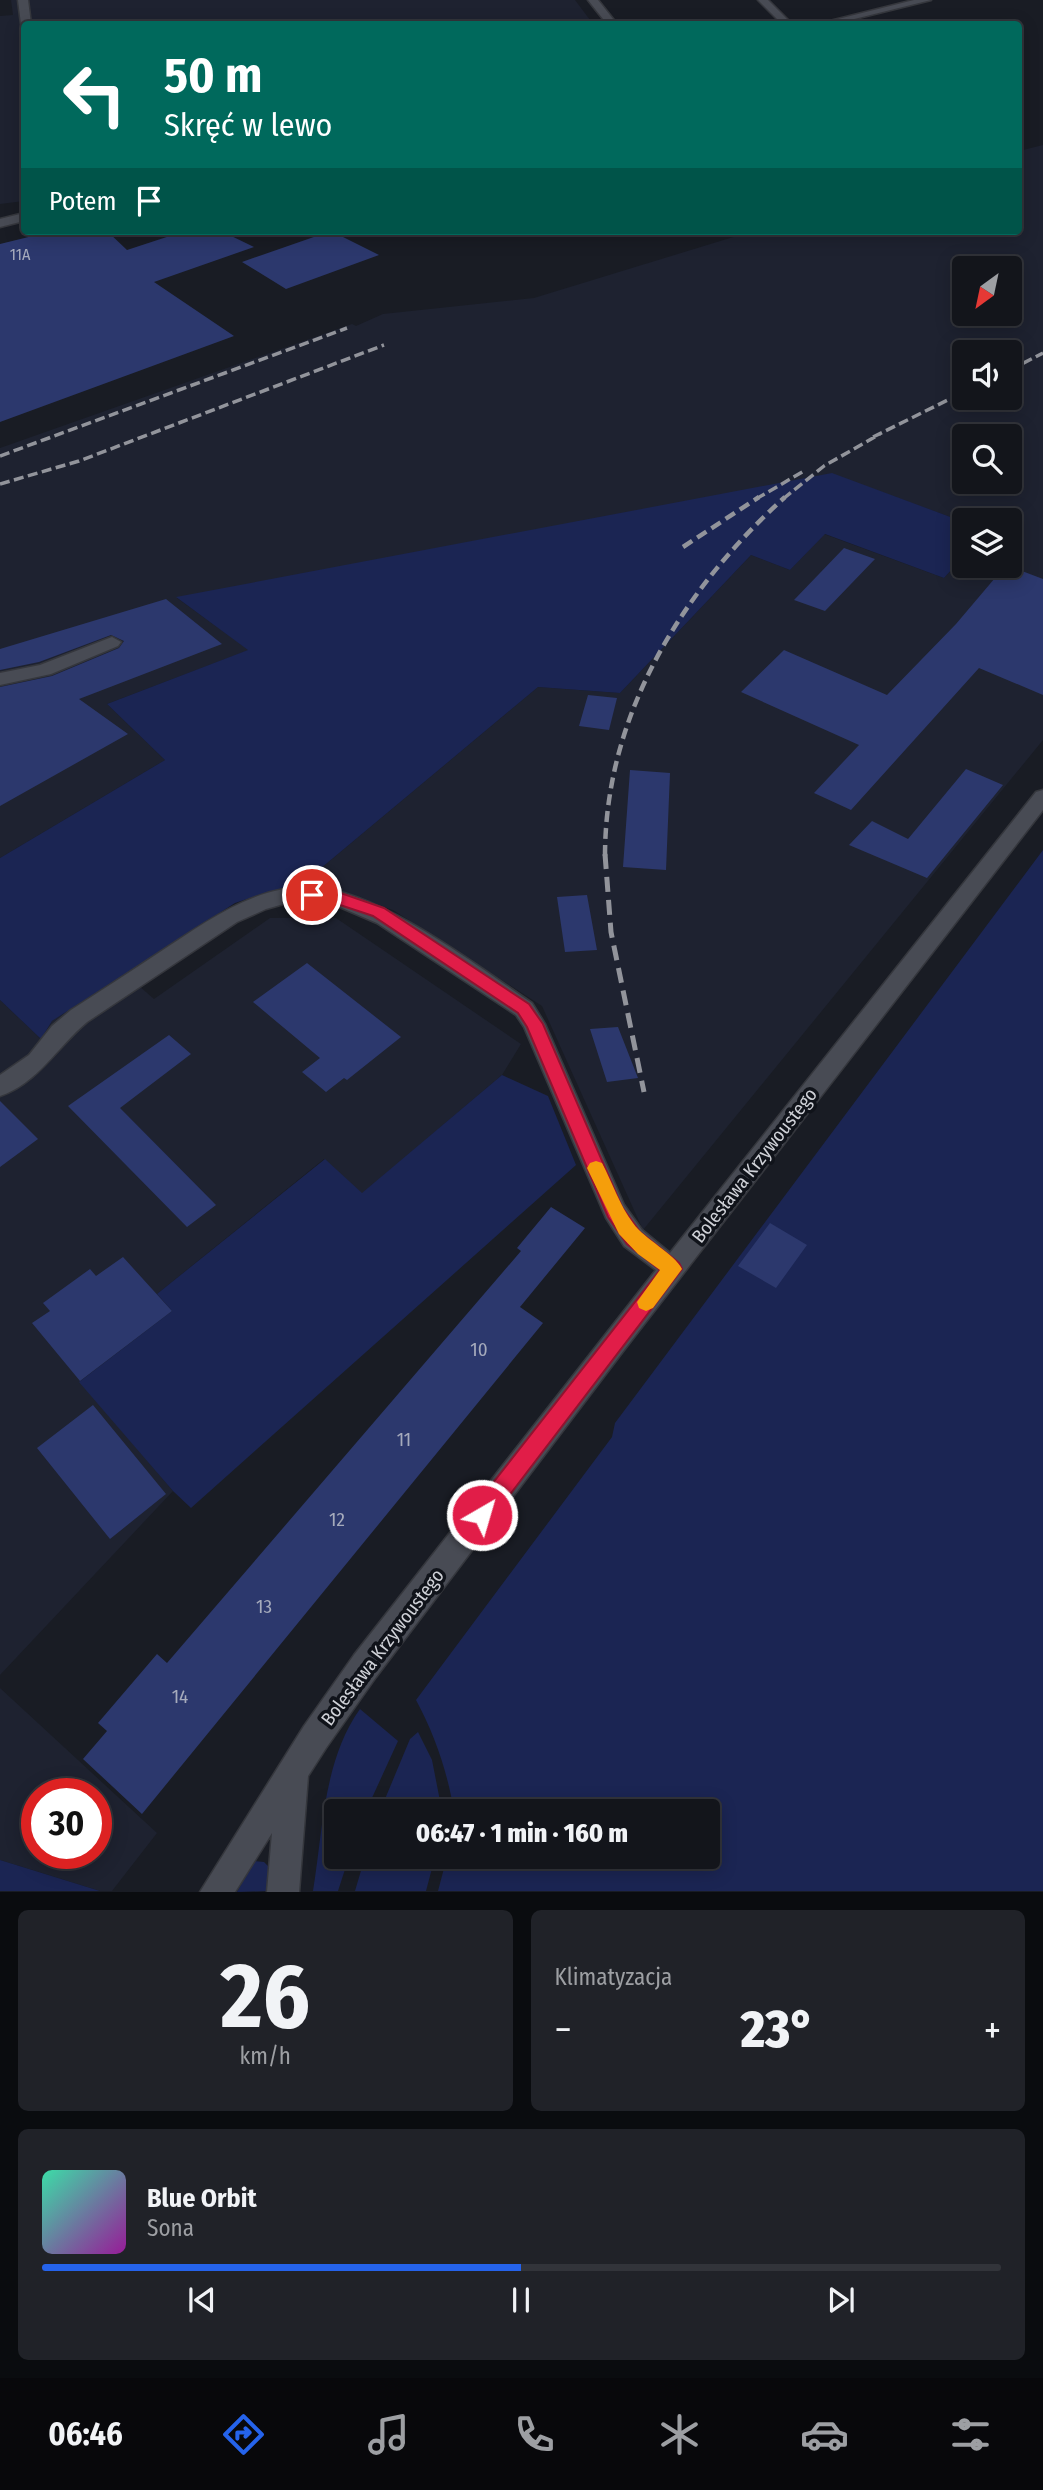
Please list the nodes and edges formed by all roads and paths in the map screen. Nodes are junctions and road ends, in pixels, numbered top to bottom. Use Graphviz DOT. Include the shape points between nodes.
graph roads {
  1 [pos="23,0"];
  2 [pos="593,0"];
  3 [pos="763,0"];
  4 [pos="926,0"];
  5 [pos="26,21"];
  6 [pos="610,21"];
  7 [pos="784,21"];
  8 [pos="837,21"];
  9 [pos="21,218"];
  10 [pos="0,223"];
  11 [pos="113,642"];
  12 [pos="0,679"];
  13 [pos="1043,797"];
  14 [pos="0,1087"];
  15 [pos="673,1269"];
  16 [pos="293,1771"];
  17 [pos="216,1892"];
  18 [pos="283,1892"];
  1 -- 5 [label="street"];
  2 -- 6 [label="street"];
  3 -- 7 [label="street"];
  4 -- 8 [label="street"];
  9 -- 10 [label="street"];
  11 -- 12 [label="street" via="45,670"];
  13 -- 15 [label="street, Bolesława Krzywoustego"];
  14 -- 15 [label="street" via="37,1061 79,1016 230,917 285,897 335,897 379,912 524,1009 615,1211 633,1238"];
  15 -- 16 [label="street, Bolesława Krzywoustego" via="365,1666"];
  16 -- 17 [label="street, Bolesława Krzywoustego"];
  16 -- 18 [label="street, Bolesława Krzywoustego"];
}
